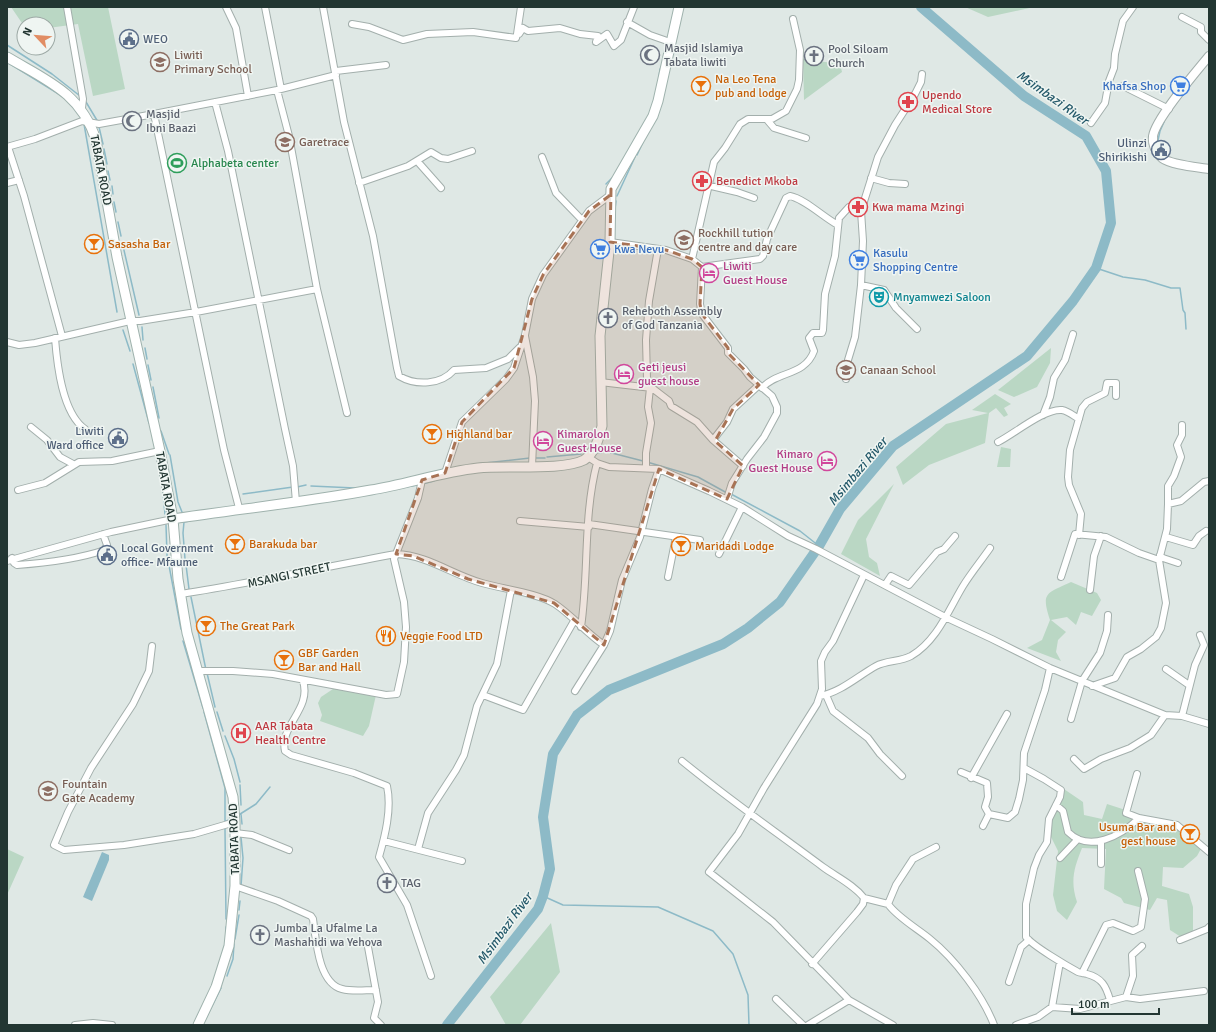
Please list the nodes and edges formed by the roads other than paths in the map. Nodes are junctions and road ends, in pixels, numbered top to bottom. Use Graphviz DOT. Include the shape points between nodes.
graph roads {
  1 [pos="66,7"];
  2 [pos="226,7"];
  3 [pos="265,7"];
  4 [pos="323,7"];
  5 [pos="521,7"];
  6 [pos="634,7"];
  7 [pos="679,7"];
  8 [pos="1134,7"];
  9 [pos="1182,17"];
  10 [pos="793,19"];
  11 [pos="627,22"];
  12 [pos="352,24"];
  13 [pos="517,34"];
  14 [pos="1209,40"];
  15 [pos="670,42"];
  16 [pos="7,56"];
  17 [pos="1209,56"];
  18 [pos="386,66"];
  19 [pos="336,73"];
  20 [pos="922,74"];
  21 [pos="1123,86"];
  22 [pos="279,89"];
  23 [pos="248,96"];
  24 [pos="215,102"];
  25 [pos="82,108"];
  26 [pos="1169,109"];
  27 [pos="154,114"];
  28 [pos="768,121"];
  29 [pos="91,123"];
  30 [pos="1091,123"];
  31 [pos="806,138"];
  32 [pos="8,147"];
  33 [pos="472,151"];
  34 [pos="542,157"];
  35 [pos="418,162"];
  36 [pos="1209,169"];
  37 [pos="870,178"];
  38 [pos="19,180"];
  39 [pos="7,183"];
  40 [pos="359,183"];
  41 [pos="906,184"];
  42 [pos="707,185"];
  43 [pos="441,188"];
  44 [pos="611,189"];
  45 [pos="754,198"];
  46 [pos="861,210"];
  47 [pos="582,220"];
  48 [pos="838,225"];
  49 [pos="610,242"];
  50 [pos="658,249"];
  51 [pos="692,259"];
  52 [pos="702,267"];
  53 [pos="861,285"];
  54 [pos="317,288"];
  55 [pos="258,301"];
  56 [pos="196,312"];
  57 [pos="130,320"];
  58 [pos="918,329"];
  59 [pos="1073,334"];
  60 [pos="524,335"];
  61 [pos="62,336"];
  62 [pos="55,338"];
  63 [pos="7,342"];
  64 [pos="522,345"];
  65 [pos="846,379"];
  66 [pos="600,382"];
  67 [pos="760,387"];
  68 [pos="651,388"];
  69 [pos="1116,396"];
  70 [pos="347,413"];
  71 [pos="1043,415"];
  72 [pos="1079,419"];
  73 [pos="1182,425"];
  74 [pos="31,426"];
  75 [pos="85,429"];
  76 [pos="713,440"];
  77 [pos="998,442"];
  78 [pos="160,450"];
  79 [pos="588,457"];
  80 [pos="597,463"];
  81 [pos="73,464"];
  82 [pos="532,466"];
  83 [pos="743,466"];
  84 [pos="646,468"];
  85 [pos="659,469"];
  86 [pos="444,473"];
  87 [pos="422,480"];
  88 [pos="1209,481"];
  89 [pos="18,490"];
  90 [pos="727,499"];
  91 [pos="296,502"];
  92 [pos="1168,504"];
  93 [pos="742,507"];
  94 [pos="239,508"];
  95 [pos="173,519"];
  96 [pos="520,521"];
  97 [pos="589,525"];
  98 [pos="1206,531"];
  99 [pos="641,532"];
  100 [pos="103,534"];
  101 [pos="1079,535"];
  102 [pos="955,536"];
  103 [pos="1100,536"];
  104 [pos="676,537"];
  105 [pos="1166,538"];
  106 [pos="700,540"];
  107 [pos="990,548"];
  108 [pos="396,554"];
  109 [pos="719,554"];
  110 [pos="1159,558"];
  111 [pos="10,560"];
  112 [pos="1178,563"];
  113 [pos="864,575"];
  114 [pos="668,577"];
  115 [pos="1061,577"];
  116 [pos="885,585"];
  117 [pos="511,590"];
  118 [pos="1090,590"];
  119 [pos="181,594"];
  120 [pos="1108,615"];
  121 [pos="947,618"];
  122 [pos="574,621"];
  123 [pos="581,627"];
  124 [pos="1200,635"];
  125 [pos="604,645"];
  126 [pos="152,646"];
  127 [pos="1050,668"];
  128 [pos="1166,669"];
  129 [pos="198,671"];
  130 [pos="303,681"];
  131 [pos="1082,681"];
  132 [pos="1189,685"];
  133 [pos="1092,686"];
  134 [pos="575,691"];
  135 [pos="483,695"];
  136 [pos="823,696"];
  137 [pos="1007,714"];
  138 [pos="1164,715"];
  139 [pos="1182,716"];
  140 [pos="1071,720"];
  141 [pos="1209,724"];
  142 [pos="1074,759"];
  143 [pos="682,761"];
  144 [pos="1024,768"];
  145 [pos="961,772"];
  146 [pos="1137,774"];
  147 [pos="902,776"];
  148 [pos="971,778"];
  149 [pos="1056,805"];
  150 [pos="750,814"];
  151 [pos="989,814"];
  152 [pos="1139,818"];
  153 [pos="235,822"];
  154 [pos="983,826"];
  155 [pos="235,833"];
  156 [pos="1078,839"];
  157 [pos="384,841"];
  158 [pos="1101,841"];
  159 [pos="936,847"];
  160 [pos="418,849"];
  161 [pos="289,850"];
  162 [pos="1209,852"];
  163 [pos="1060,858"];
  164 [pos="462,861"];
  165 [pos="1101,864"];
  166 [pos="1138,871"];
  167 [pos="236,886"];
  168 [pos="864,898"];
  169 [pos="888,904"];
  170 [pos="1209,926"];
  171 [pos="1029,940"];
  172 [pos="1180,940"];
  173 [pos="1142,946"];
  174 [pos="368,947"];
  175 [pos="1060,962"];
  176 [pos="812,964"];
  177 [pos="1082,973"];
  178 [pos="431,976"];
  179 [pos="1009,982"];
  180 [pos="376,990"];
  181 [pos="1204,991"];
  182 [pos="1126,997"];
  183 [pos="776,999"];
  184 [pos="849,1000"];
  185 [pos="1110,1000"];
  186 [pos="1052,1007"];
  187 [pos="75,1025"];
  188 [pos="112,1025"];
  189 [pos="198,1025"];
  190 [pos="381,1025"];
  191 [pos="803,1025"];
  192 [pos="808,1025"];
  193 [pos="893,1025"];
  194 [pos="994,1025"];
  195 [pos="1019,1025"];
  1 -- 25 [label="street" via="83,99"];
  2 -- 23 [label="street" via="237,33"];
  3 -- 22 [label="street"];
  4 -- 19 [label="street"];
  5 -- 13 [label="street"];
  6 -- 11 [label="street"];
  7 -- 15 [label="main road"];
  8 -- 30 [label="street" via="1122,21 1105,103"];
  9 -- 14 [label="street" via="1200,27 1201,32"];
  10 -- 28 [label="street" via="800,50 797,89 786,110"];
  11 -- 13 [label="street" via="621,40 614,46 607,34 596,42 598,36 560,28 528,31 523,28 520,34"];
  11 -- 15 [label="street" via="650,35"];
  12 -- 13 [label="street" via="369,27 403,40 427,34 473,32 516,38"];
  15 -- 44 [label="main road" via="661,89 652,116"];
  16 -- 25 [label="main road, TABATA ROAD" via="66,93"];
  17 -- 26 [label="street"];
  18 -- 19 [label="street"];
  19 -- 22 [label="street"];
  19 -- 40 [label="street" via="344,122"];
  20 -- 37 [label="street" via="921,82 895,125"];
  21 -- 26 [label="street"];
  22 -- 23 [label="street"];
  22 -- 54 [label="street"];
  23 -- 24 [label="street"];
  24 -- 27 [label="street"];
  24 -- 55 [label="street" via="228,151"];
  25 -- 29 [label="main road, TABATA ROAD"];
  26 -- 36 [label="street" via="1155,129 1153,137 1156,152 1168,162"];
  27 -- 29 [label="street"];
  27 -- 56 [label="street"];
  28 -- 31 [label="street" via="774,128"];
  28 -- 42 [label="street" via="748,119 740,124 714,162"];
  29 -- 32 [label="street" via="82,121"];
  29 -- 57 [label="main road, TABATA ROAD"];
  32 -- 38 [label="street"];
  33 -- 35 [label="street" via="448,159 431,152"];
  34 -- 47 [label="street" via="556,193"];
  35 -- 40 [label="street"];
  35 -- 43 [label="street"];
  37 -- 41 [label="street"];
  37 -- 46 [label="street"];
  38 -- 39 [label="street"];
  38 -- 61 [label="street"];
  40 -- 64 [label="street" via="373,236 399,376 421,383 445,378 454,370 486,368 506,360"];
  42 -- 45 [label="street"];
  42 -- 51 [label="street"];
  44 -- 47 [label="street" via="609,196 589,211"];
  44 -- 49 [label="main road"];
  46 -- 48 [label="street" via="849,208 840,216"];
  46 -- 53 [label="street"];
  47 -- 60 [label="street" via="543,275 532,299"];
  48 -- 52 [label="street" via="790,196 786,198 761,258"];
  48 -- 67 [label="street" via="835,256 825,294 823,330 822,333 813,333 809,338 813,353 801,368"];
  49 -- 50 [label="street"];
  49 -- 66 [label="main road" via="600,336"];
  50 -- 51 [label="street"];
  50 -- 68 [label="street" via="649,301 646,340 647,379"];
  51 -- 52 [label="street"];
  52 -- 67 [label="street" via="702,314 728,348 728,353"];
  53 -- 58 [label="street" via="884,290 896,308"];
  53 -- 65 [label="street" via="855,337 848,360"];
  54 -- 55 [label="street"];
  54 -- 70 [label="street"];
  55 -- 56 [label="street"];
  55 -- 91 [label="street" via="291,458"];
  56 -- 57 [label="street" via="140,321"];
  56 -- 94 [label="street" via="224,450"];
  57 -- 61 [label="street"];
  57 -- 78 [label="main road, TABATA ROAD"];
  59 -- 71 [label="street" via="1065,360 1054,378"];
  60 -- 64 [label="street"];
  60 -- 82 [label="street" via="535,400"];
  61 -- 62 [label="street"];
  62 -- 63 [label="street" via="19,345"];
  62 -- 75 [label="street" via="61,384 75,420"];
  64 -- 86 [label="street" via="514,368 506,379 462,422"];
  66 -- 68 [label="street"];
  66 -- 79 [label="main road" via="602,426 599,440"];
  67 -- 76 [label="street" via="732,409 727,422"];
  67 -- 83 [label="street" via="772,396 777,413 759,446"];
  68 -- 76 [label="street" via="669,401 671,406 697,422"];
  68 -- 84 [label="street" via="648,407 651,423"];
  69 -- 72 [label="street" via="1116,383 1106,383 1105,393 1087,402"];
  71 -- 72 [label="street" via="1062,410"];
  71 -- 77 [label="street"];
  72 -- 101 [label="street" via="1070,450 1068,477 1081,514"];
  73 -- 92 [label="street" via="1178,445 1181,457 1174,476 1168,483"];
  74 -- 81 [label="street" via="47,440 60,457"];
  76 -- 83 [label="street"];
  78 -- 81 [label="street" via="112,461"];
  78 -- 95 [label="main road, TABATA ROAD"];
  79 -- 80 [label="street"];
  79 -- 82 [label="main road" via="563,466"];
  80 -- 84 [label="street" via="609,467"];
  80 -- 97 [label="street"];
  81 -- 89 [label="street" via="45,483"];
  82 -- 86 [label="main road" via="478,468"];
  83 -- 90 [label="street" via="732,483"];
  84 -- 85 [label="street"];
  85 -- 90 [label="street"];
  85 -- 99 [label="street"];
  86 -- 87 [label="main road"];
  87 -- 91 [label="main road"];
  87 -- 108 [label="street" via="418,498"];
  88 -- 92 [label="street" via="1181,500"];
  90 -- 93 [label="street"];
  91 -- 94 [label="main road"];
  92 -- 105 [label="street"];
  93 -- 109 [label="street"];
  93 -- 113 [label="street" via="788,536"];
  94 -- 95 [label="main road"];
  95 -- 100 [label="street"];
  95 -- 119 [label="main road, TABATA ROAD"];
  96 -- 97 [label="street"];
  97 -- 99 [label="street"];
  97 -- 123 [label="street"];
  98 -- 105 [label="street" via="1193,545"];
  99 -- 104 [label="street"];
  99 -- 125 [label="street" via="625,572"];
  100 -- 111 [label="street"];
  100 -- 111 [label="street" via="107,545 105,550 17,565"];
  101 -- 103 [label="street"];
  101 -- 115 [label="street" via="1075,534 1072,538"];
  102 -- 116 [label="street" via="909,584 891,576"];
  103 -- 110 [label="street"];
  103 -- 118 [label="street" via="1094,556"];
  104 -- 106 [label="street"];
  104 -- 114 [label="street"];
  105 -- 110 [label="street"];
  107 -- 121 [label="street" via="963,586"];
  108 -- 117 [label="street" via="413,556 468,579"];
  108 -- 119 [label="street, MSANGI STREET" via="244,585"];
  108 -- 130 [label="street" via="394,559 404,602 406,627 404,662 397,694 386,695"];
  110 -- 112 [label="street"];
  110 -- 133 [label="street" via="1166,603 1156,637 1127,657 1115,678"];
  113 -- 116 [label="street"];
  113 -- 136 [label="street" via="821,662"];
  116 -- 121 [label="street"];
  117 -- 122 [label="street" via="554,603"];
  117 -- 135 [label="street" via="499,658"];
  119 -- 129 [label="main road, TABATA ROAD"];
  120 -- 131 [label="street" via="1107,631 1100,654"];
  121 -- 127 [label="street"];
  121 -- 136 [label="street" via="941,622 928,641 911,656 894,662 882,662 848,684"];
  122 -- 123 [label="street"];
  122 -- 135 [label="street" via="523,710"];
  123 -- 125 [label="street"];
  124 -- 132 [label="street" via="1204,646"];
  125 -- 134 [label="street"];
  126 -- 153 [label="street" via="149,671 138,694 91,768 54,845 64,850 124,845 194,834"];
  127 -- 131 [label="street"];
  127 -- 144 [label="street" via="1024,753"];
  128 -- 132 [label="street"];
  129 -- 130 [label="street" via="257,673"];
  129 -- 153 [label="main road, TABATA ROAD" via="229,778"];
  130 -- 157 [label="street" via="306,688 304,701 286,738 285,751 386,786 388,803"];
  131 -- 133 [label="street"];
  131 -- 140 [label="street"];
  132 -- 139 [label="street"];
  133 -- 138 [label="street"];
  135 -- 160 [label="street" via="477,706 464,755 428,813"];
  136 -- 147 [label="street" via="833,711 868,738"];
  136 -- 150 [label="street"];
  137 -- 148 [label="street"];
  138 -- 139 [label="street"];
  138 -- 142 [label="street" via="1151,735 1130,748 1101,759 1084,769"];
  139 -- 141 [label="street"];
  143 -- 150 [label="street"];
  144 -- 149 [label="street" via="1061,790"];
  144 -- 151 [label="street" via="1023,785 1013,815 1004,818"];
  145 -- 148 [label="street"];
  146 -- 152 [label="street" via="1126,813"];
  148 -- 151 [label="street" via="988,785 985,807"];
  149 -- 156 [label="street" via="1063,811 1068,832"];
  149 -- 171 [label="street" via="1049,820 1047,842 1035,864 1026,904 1025,932"];
  150 -- 168 [label="street" via="842,879"];
  150 -- 176 [label="street" via="731,846 709,873 774,922"];
  151 -- 154 [label="street"];
  152 -- 158 [label="street" via="1115,836"];
  152 -- 162 [label="street" via="1177,825"];
  153 -- 155 [label="main road, TABATA ROAD"];
  155 -- 161 [label="street" via="252,835"];
  155 -- 167 [label="main road, TABATA ROAD"];
  156 -- 158 [label="street"];
  156 -- 163 [label="street"];
  157 -- 160 [label="street"];
  157 -- 178 [label="street" via="380,861 407,905"];
  158 -- 165 [label="street"];
  159 -- 169 [label="street" via="913,858 896,885"];
  160 -- 164 [label="street"];
  166 -- 177 [label="street" via="1145,899 1141,927 1134,931 1112,923 1106,925"];
  167 -- 180 [label="street" via="284,903 311,916 322,966 332,984 343,989"];
  167 -- 189 [label="main road, TABATA ROAD" via="225,963"];
  168 -- 169 [label="street"];
  168 -- 176 [label="street" via="863,904"];
  169 -- 194 [label="street" via="947,955 984,1004"];
  170 -- 172 [label="street"];
  171 -- 175 [label="street"];
  171 -- 179 [label="street" via="1019,952"];
  173 -- 182 [label="street" via="1132,955 1133,976"];
  174 -- 180 [label="street"];
  175 -- 177 [label="street"];
  175 -- 186 [label="street"];
  176 -- 184 [label="street"];
  177 -- 185 [label="street" via="1103,982"];
  180 -- 190 [label="street" via="378,1002 374,1018"];
  181 -- 182 [label="street" via="1140,999"];
  182 -- 185 [label="street"];
  183 -- 191 [label="street"];
  184 -- 192 [label="street"];
  184 -- 193 [label="street"];
  185 -- 186 [label="street" via="1080,1009"];
  186 -- 195 [label="street" via="1038,1017"];
  187 -- 188 [label="street"];
}
